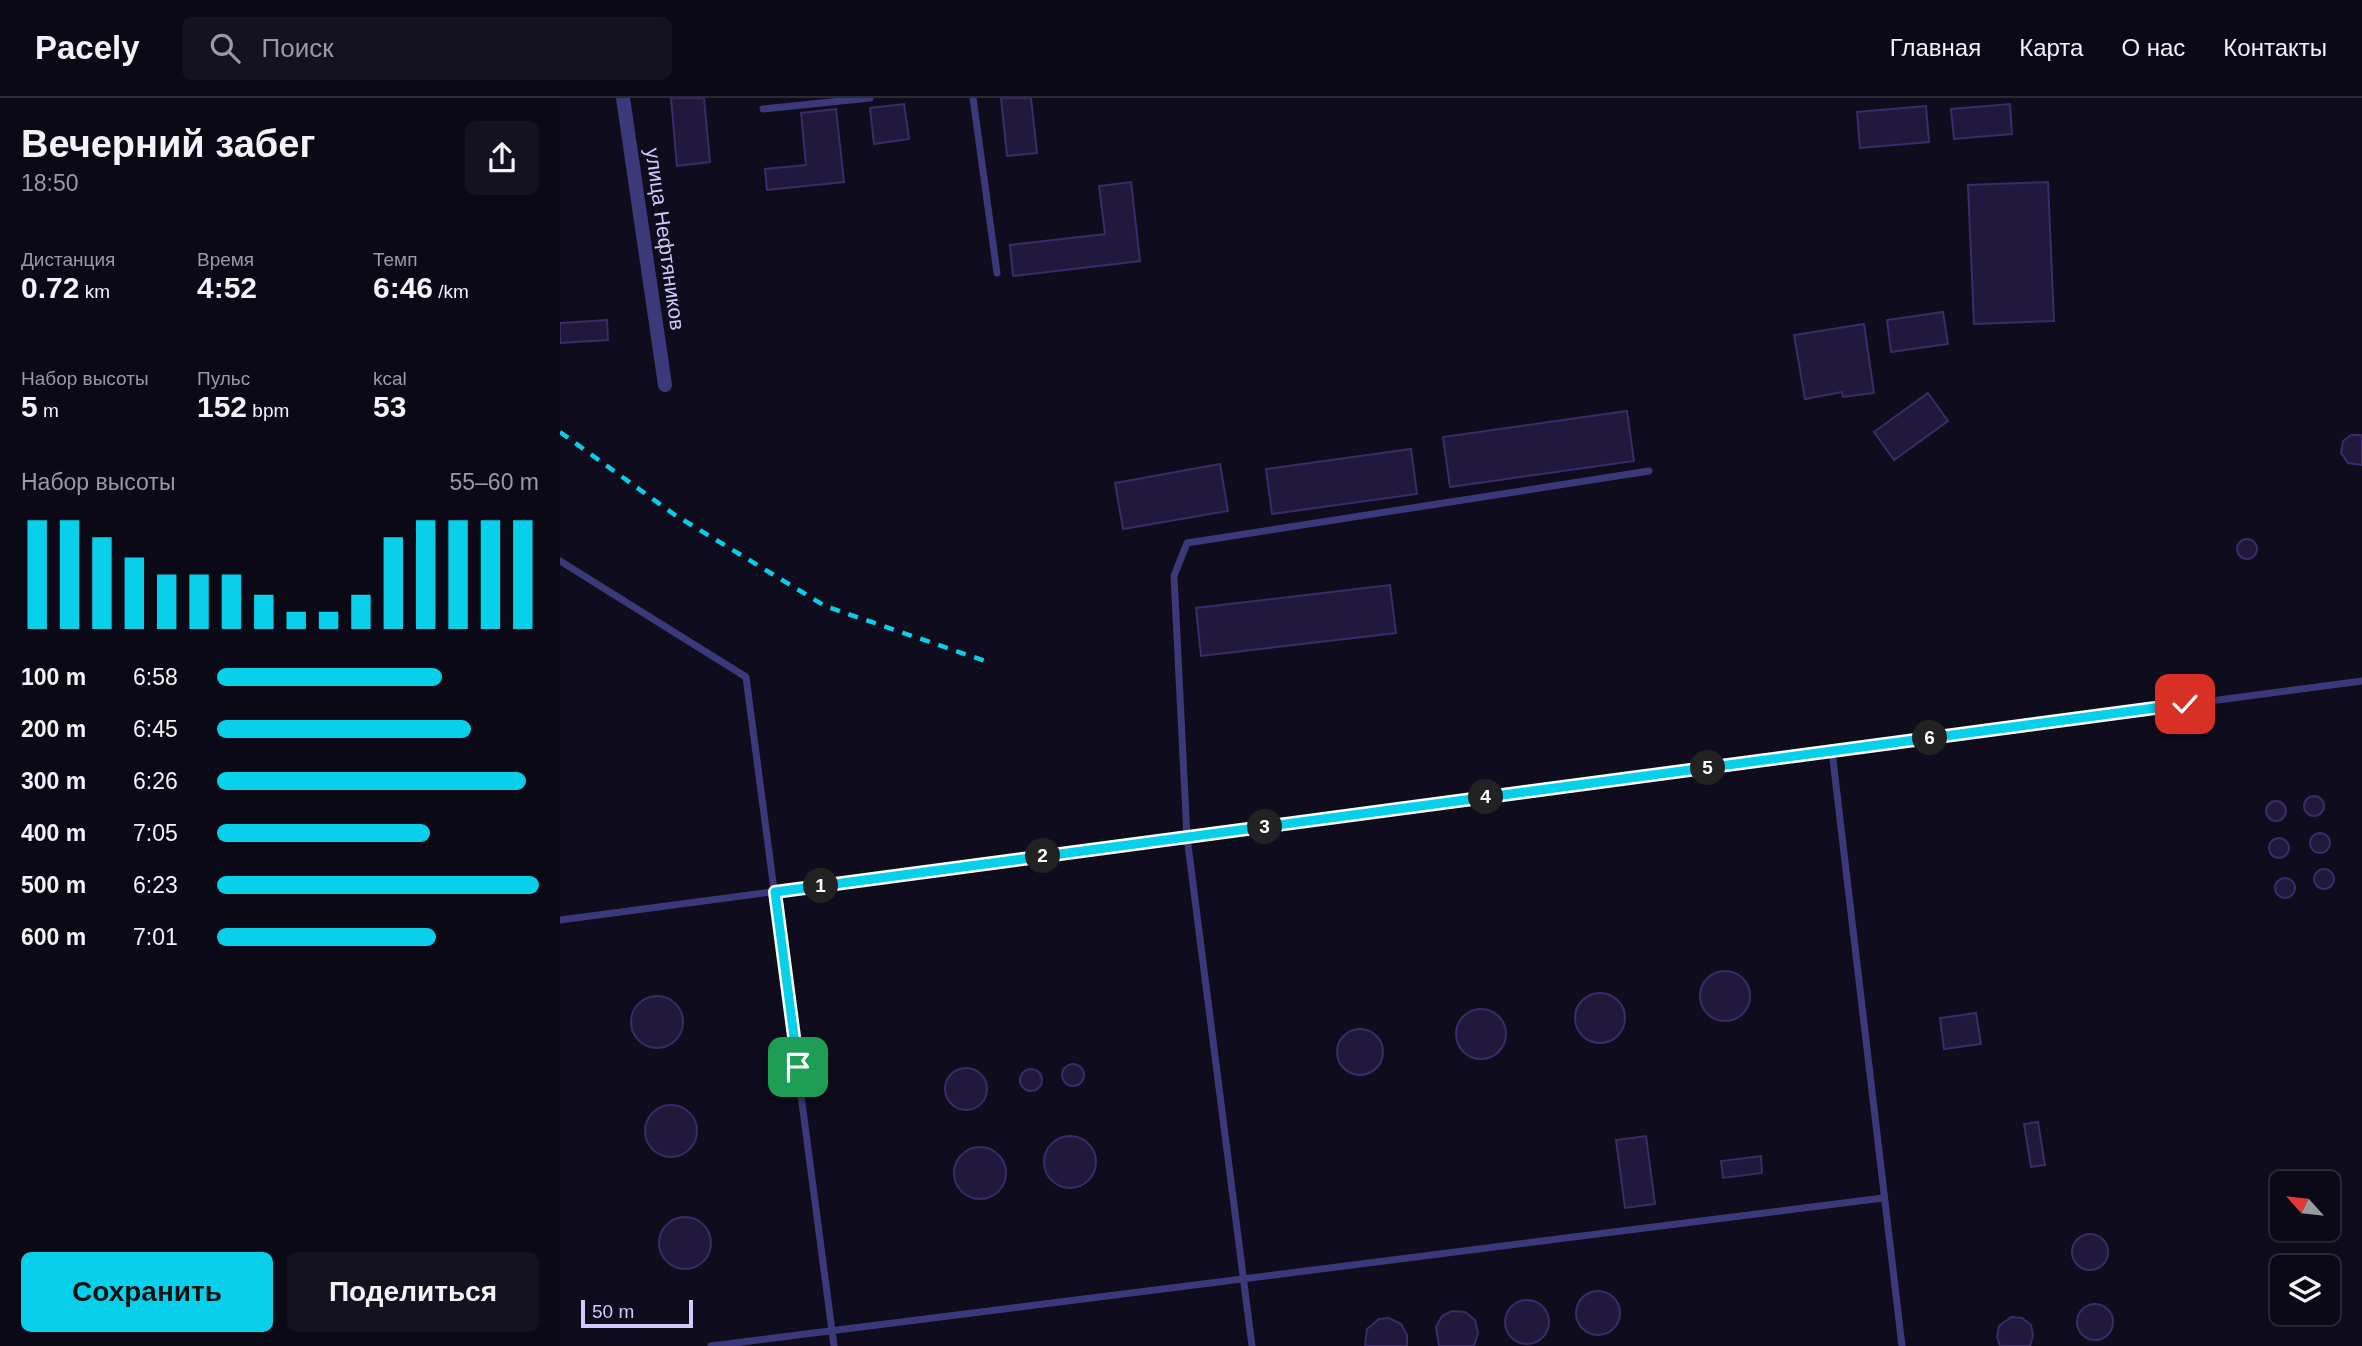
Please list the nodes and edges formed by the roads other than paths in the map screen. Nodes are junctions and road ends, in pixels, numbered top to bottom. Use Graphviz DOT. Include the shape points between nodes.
graph roads {
  1 [pos="623,98"];
  2 [pos="870,98"];
  3 [pos="973,98"];
  4 [pos="763,109"];
  5 [pos="997,273"];
  6 [pos="665,385"];
  7 [pos="1649,471"];
  8 [pos="560,561"];
  9 [pos="2362,681"];
  10 [pos="1832,751"];
  11 [pos="1187,837"];
  12 [pos="775,892"];
  13 [pos="560,920"];
  14 [pos="1883,1198"];
  15 [pos="1244,1278"];
  16 [pos="832,1330"];
  17 [pos="711,1346"];
  18 [pos="834,1346"];
  19 [pos="1252,1346"];
  20 [pos="1902,1346"];
  1 -- 6 [label="street, улица Нефтяников"];
  2 -- 4 [label="lane"];
  3 -- 5 [label="lane"];
  7 -- 11 [label="lane" via="1187,543 1174,576"];
  8 -- 12 [label="lane" via="746,677"];
  9 -- 10 [label="lane"];
  10 -- 11 [label="lane"];
  10 -- 14 [label="lane"];
  11 -- 12 [label="lane"];
  11 -- 15 [label="lane"];
  12 -- 13 [label="lane"];
  12 -- 16 [label="lane"];
  14 -- 15 [label="lane"];
  14 -- 20 [label="lane"];
  15 -- 16 [label="lane"];
  15 -- 19 [label="lane"];
  16 -- 17 [label="lane"];
  16 -- 18 [label="lane"];
}
